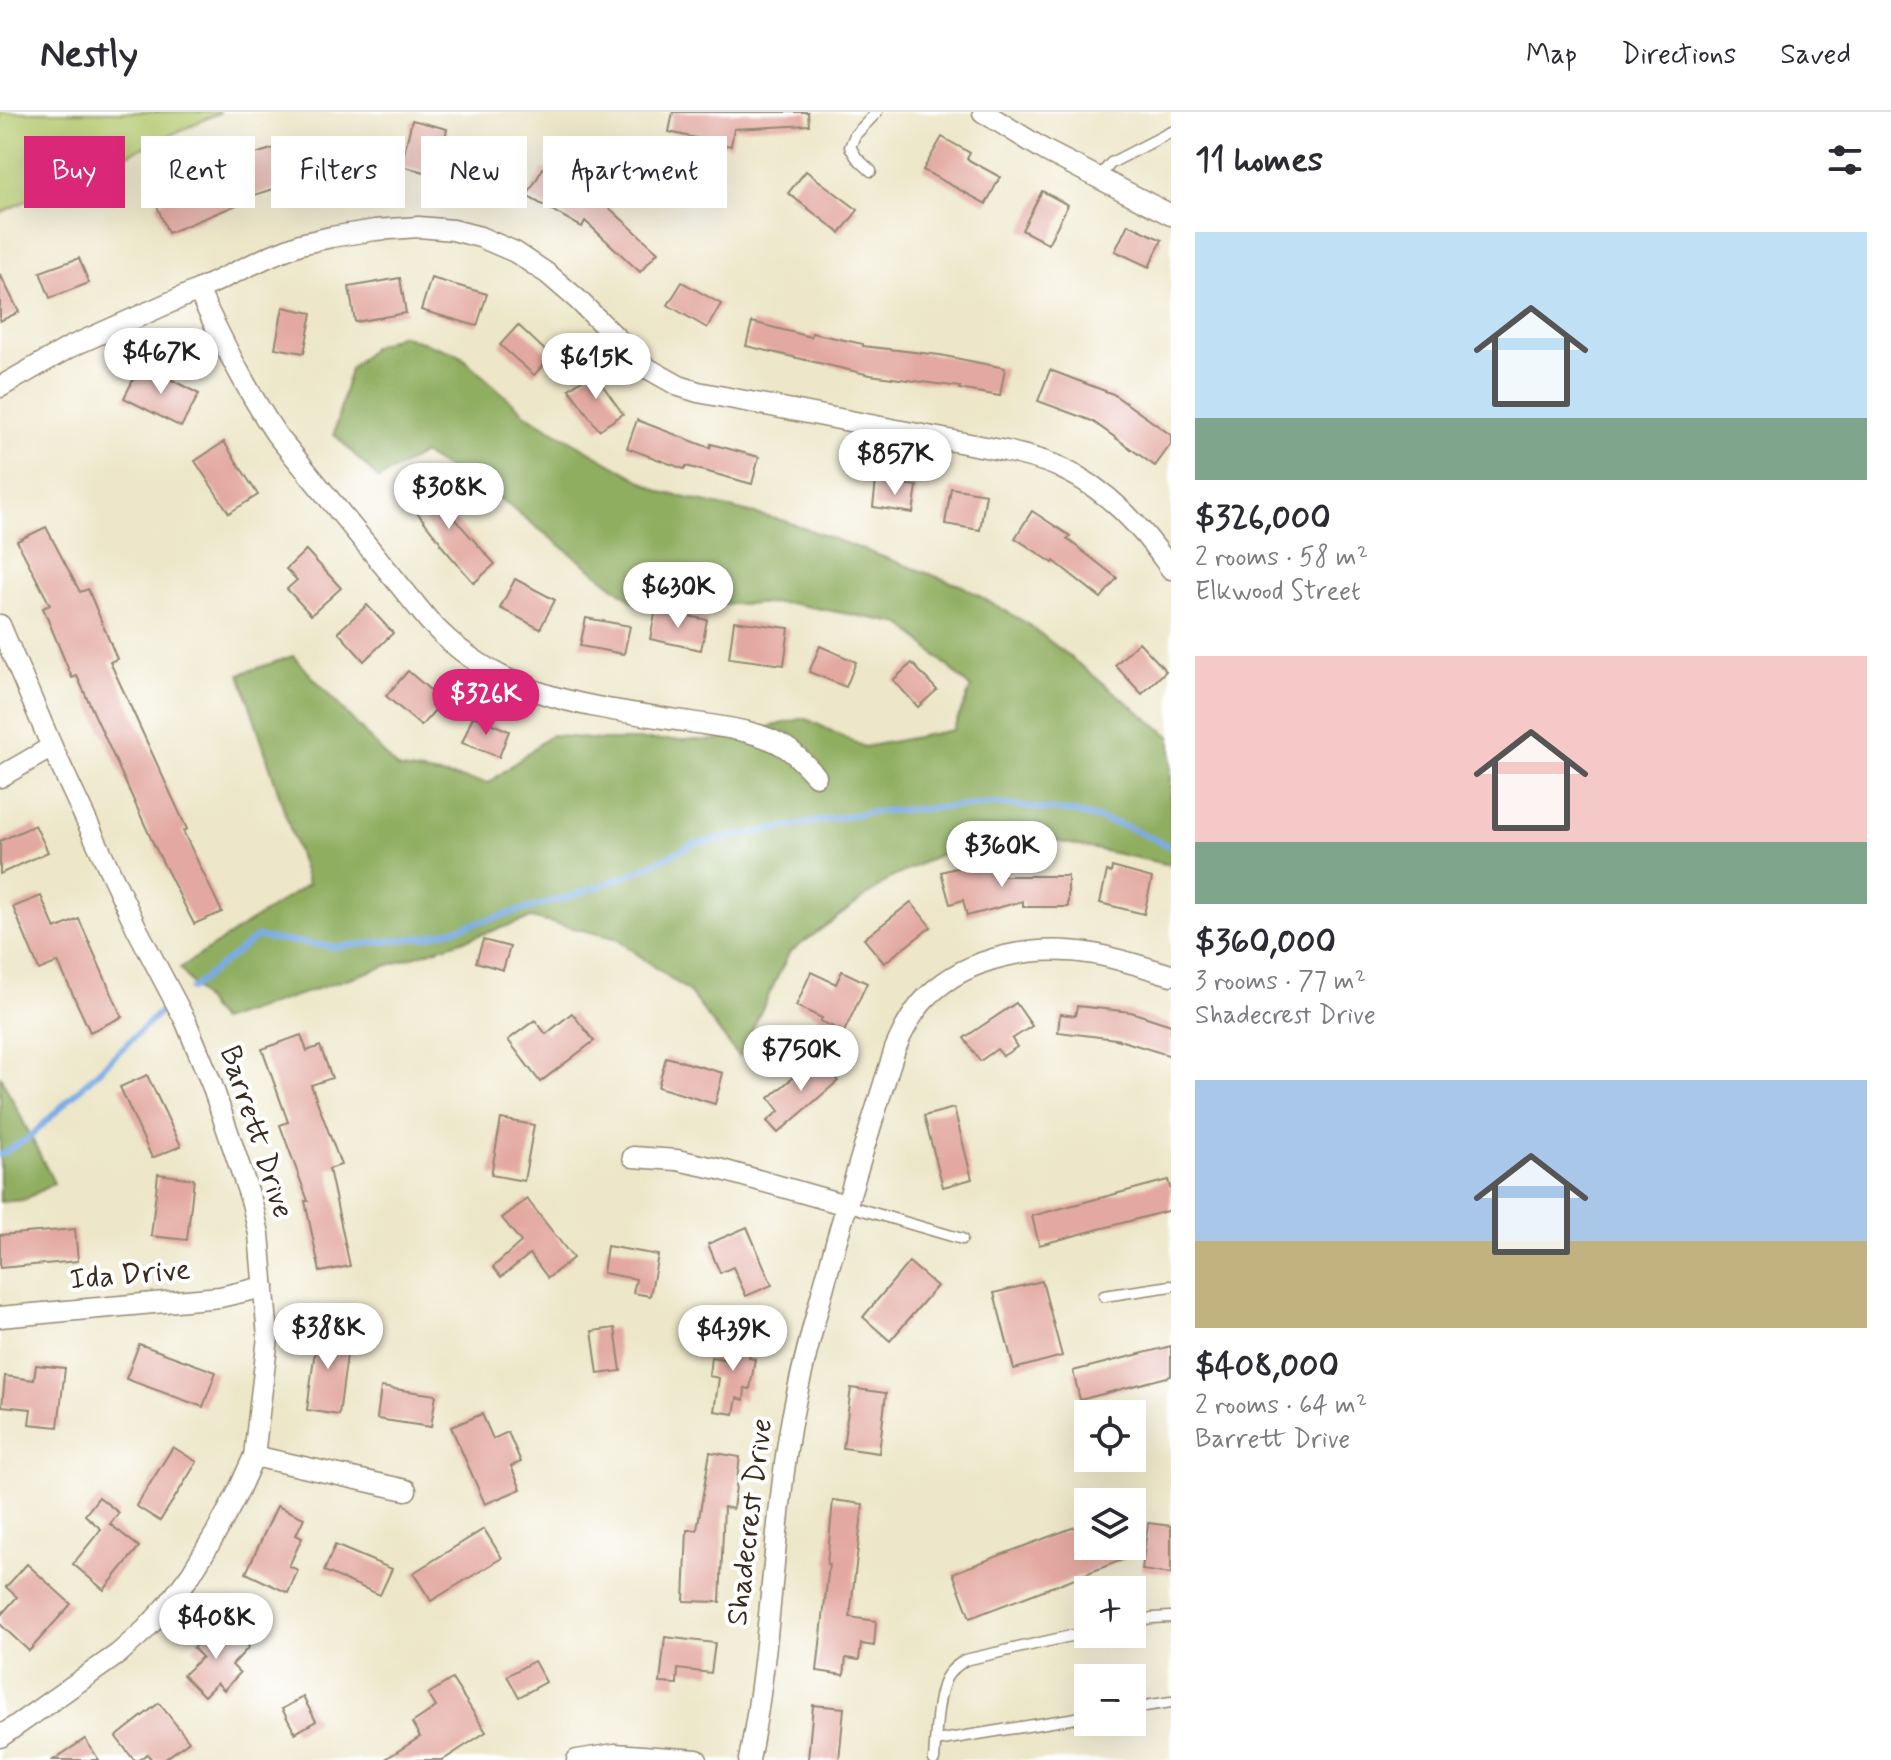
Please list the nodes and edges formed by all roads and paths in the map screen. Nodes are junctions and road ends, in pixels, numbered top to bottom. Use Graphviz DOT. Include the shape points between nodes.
graph roads {
  1 [pos="877,112"];
  2 [pos="983,112"];
  3 [pos="1171,132"];
  4 [pos="871,171"];
  5 [pos="1098,178"];
  6 [pos="1171,215"];
  7 [pos="198,290"];
  8 [pos="0,387"];
  9 [pos="1171,569"];
  10 [pos="0,625"];
  11 [pos="52,747"];
  12 [pos="816,776"];
  13 [pos="0,777"];
  14 [pos="1171,975"];
  15 [pos="633,1157"];
  16 [pos="846,1205"];
  17 [pos="962,1239"];
  18 [pos="1171,1286"];
  19 [pos="264,1287"];
  20 [pos="1104,1296"];
  21 [pos="0,1317"];
  22 [pos="254,1456"];
  23 [pos="406,1490"];
  24 [pos="1171,1617"];
  25 [pos="1146,1619"];
  26 [pos="1074,1635"];
  27 [pos="1171,1702"];
  28 [pos="1146,1706"];
  29 [pos="1074,1718"];
  30 [pos="0,1737"];
  31 [pos="936,1741"];
  32 [pos="577,1760"];
  33 [pos="697,1760"];
  34 [pos="749,1760"];
  35 [pos="934,1760"];
  1 -- 4 [label="lane" via="850,147"];
  2 -- 5 [label="street"];
  3 -- 5 [label="lane" via="1111,163"];
  5 -- 6 [label="street"];
  7 -- 8 [label="street" via="70,347"];
  7 -- 9 [label="street" via="272,255 331,237 419,227 480,237 548,274 647,368 679,386 1042,460 1092,484 1120,507"];
  7 -- 12 [label="street" via="233,365 276,434 429,621 463,654 507,680 557,699 735,729 769,740 793,753"];
  10 -- 11 [label="street, Barrett Drive"];
  11 -- 13 [label="street"];
  11 -- 19 [label="street, Barrett Drive" via="212,1085 252,1203"];
  14 -- 16 [label="street, Shadecrest Drive" via="1093,954 1036,951 998,958 953,976 929,995 905,1026"];
  15 -- 16 [label="street" via="719,1169"];
  16 -- 17 [label="lane"];
  16 -- 34 [label="street, Shadecrest Drive" via="790,1427"];
  18 -- 20 [label="lane"];
  19 -- 21 [label="street, Ida Drive" via="220,1297"];
  19 -- 22 [label="street, Barrett Drive" via="268,1337"];
  22 -- 23 [label="street"];
  22 -- 30 [label="street, Barrett Drive" via="216,1533 167,1606 118,1654"];
  24 -- 25 [label="lane"];
  26 -- 31 [label="lane" via="965,1660 947,1676"];
  27 -- 28 [label="lane"];
  29 -- 31 [label="lane"];
  31 -- 35 [label="lane"];
  32 -- 33 [label="street" via="615,1754"];
}
